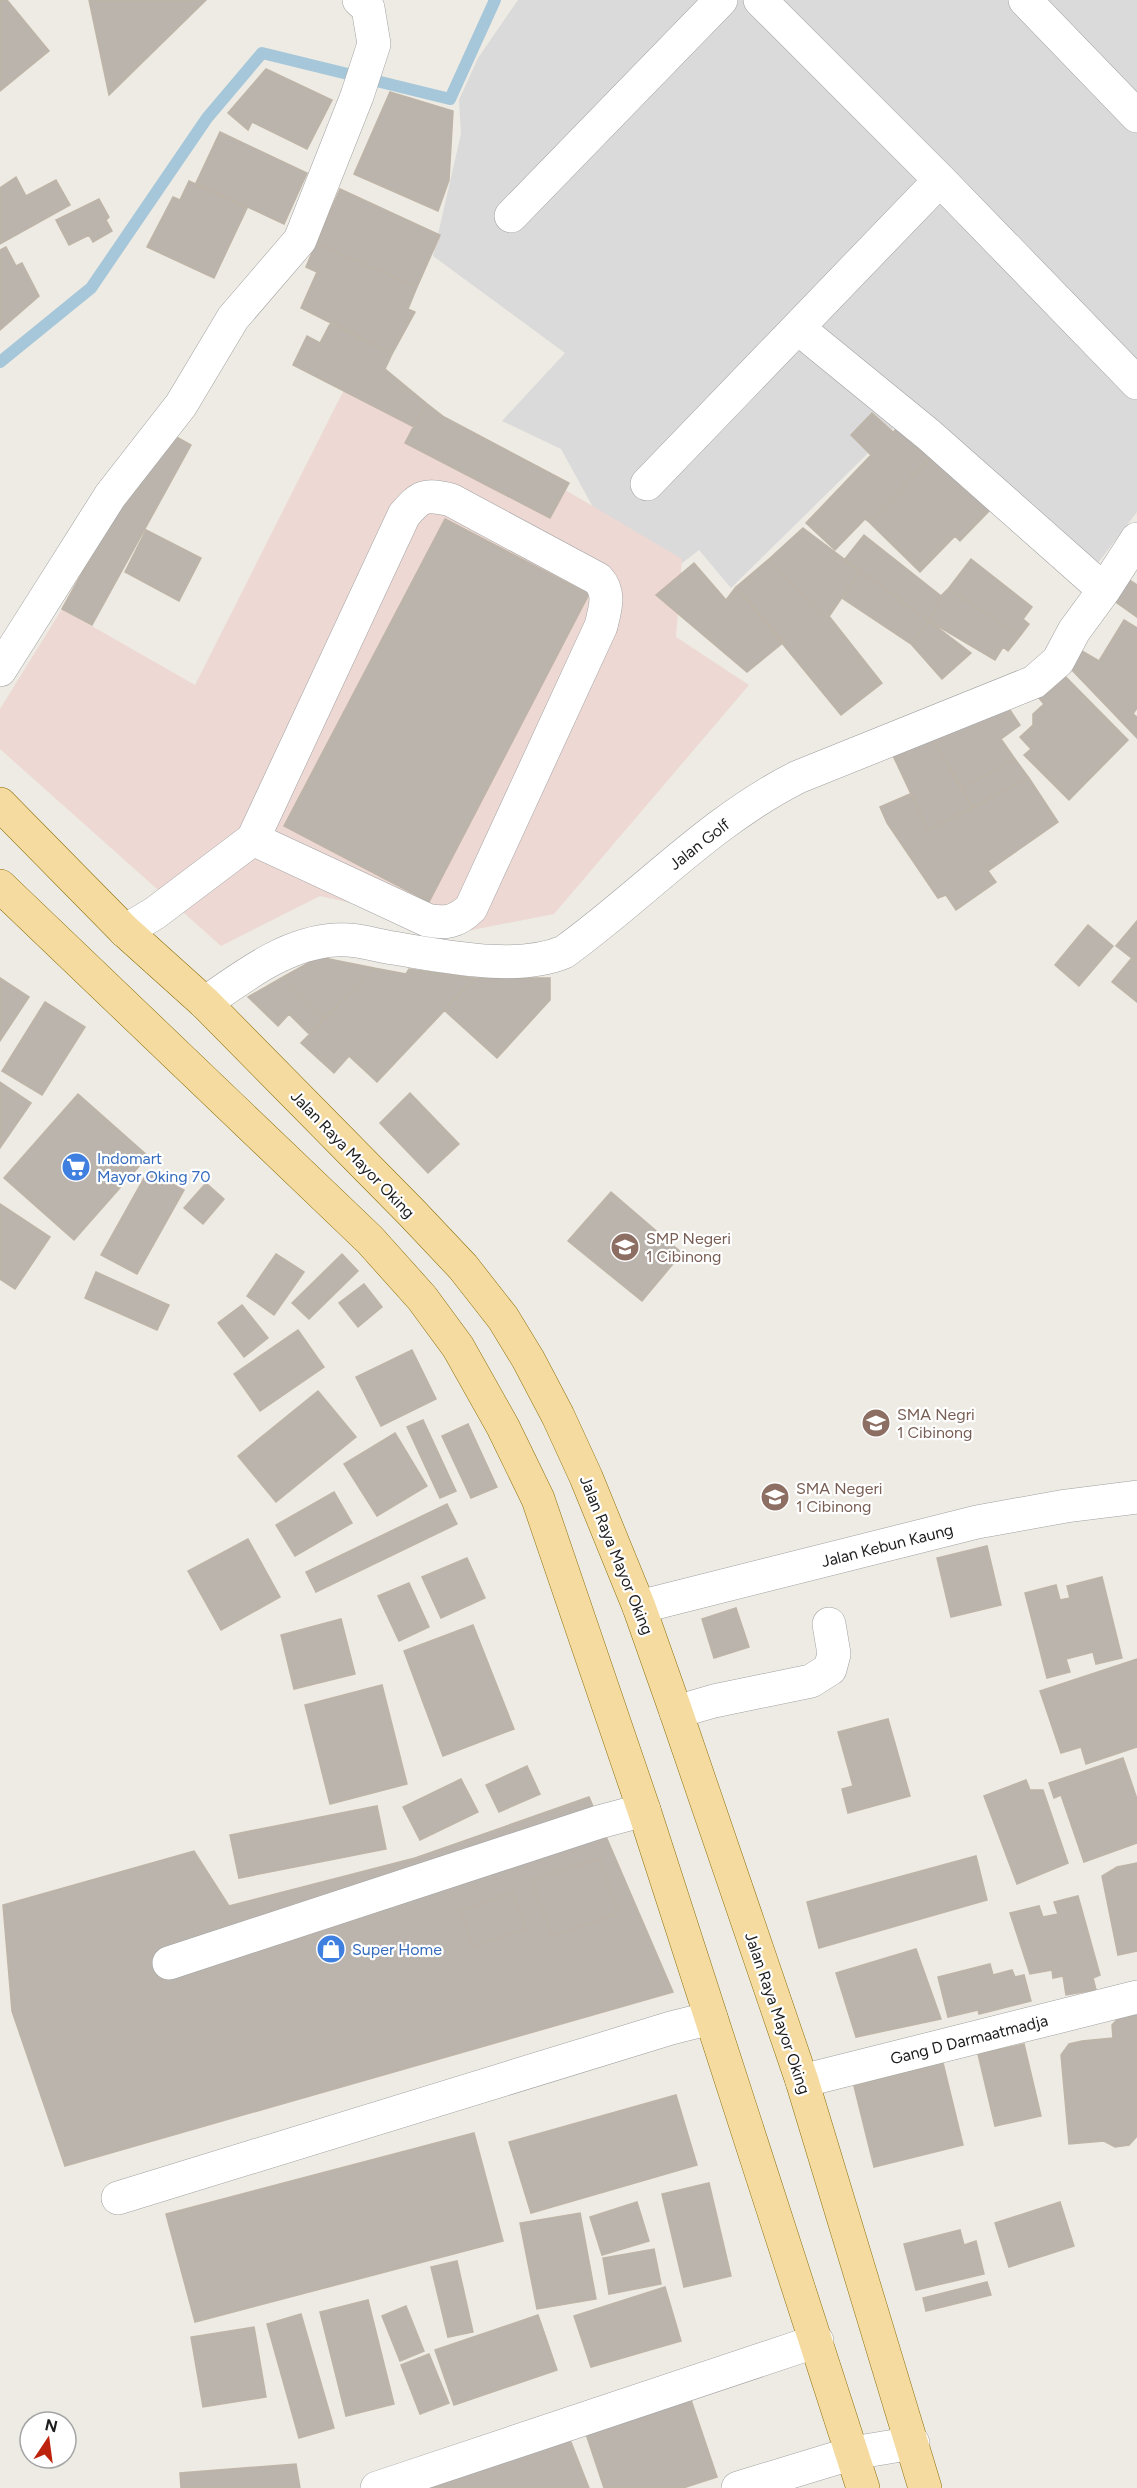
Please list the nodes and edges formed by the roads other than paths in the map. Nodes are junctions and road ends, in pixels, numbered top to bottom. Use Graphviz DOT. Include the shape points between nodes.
graph roads {
  1 [pos="359,0"];
  2 [pos="721,0"];
  3 [pos="760,0"];
  4 [pos="1025,0"];
  5 [pos="1137,116"];
  6 [pos="940,180"];
  7 [pos="511,216"];
  8 [pos="798,328"];
  9 [pos="1137,383"];
  10 [pos="647,484"];
  11 [pos="1137,539"];
  12 [pos="1104,590"];
  13 [pos="0,670"];
  14 [pos="0,804"];
  15 [pos="253,839"];
  16 [pos="0,886"];
  17 [pos="125,931"];
  18 [pos="205,1003"];
  19 [pos="1137,1497"];
  20 [pos="639,1607"];
  21 [pos="829,1624"];
  22 [pos="676,1712"];
  23 [pos="644,1810"];
  24 [pos="169,1963"];
  25 [pos="1137,1997"];
  26 [pos="711,2018"];
  27 [pos="802,2081"];
  28 [pos="118,2198"];
  29 [pos="817,2341"];
  30 [pos="913,2443"];
  31 [pos="853,2453"];
  32 [pos="377,2488"];
  33 [pos="738,2488"];
  34 [pos="863,2488"];
  35 [pos="925,2488"];
  1 -- 13 [label="street" via="368,8 374,44 300,240 233,318 181,405 110,496"];
  2 -- 7 [label="street"];
  3 -- 6 [label="street"];
  4 -- 5 [label="street"];
  6 -- 8 [label="street"];
  6 -- 9 [label="street"];
  8 -- 10 [label="street"];
  8 -- 12 [label="street" via="929,435"];
  11 -- 12 [label="street, Jalan Golf"];
  12 -- 18 [label="street, Jalan Golf" via="1058,660 1034,682 776,788 702,840 564,952 546,960 500,963 334,940 294,949 255,967"];
  14 -- 17 [label="main road, Jalan Raya Mayor Oking"];
  15 -- 15 [label="street" via="427,920 447,922 463,916 471,908 601,626 604,585 451,500 432,496 418,499 404,515"];
  15 -- 17 [label="street"];
  16 -- 23 [label="main road" via="370,1240 422,1298 458,1347 538,1499"];
  17 -- 18 [label="main road, Jalan Raya Mayor Oking"];
  18 -- 20 [label="main road, Jalan Raya Mayor Oking" via="463,1267 503,1318 558,1416"];
  19 -- 20 [label="street, Jalan Kebun Kaung" via="977,1522"];
  20 -- 22 [label="main road, Jalan Raya Mayor Oking"];
  21 -- 22 [label="street" via="834,1654 830,1669 812,1681"];
  22 -- 27 [label="main road, Jalan Raya Mayor Oking"];
  23 -- 24 [label="street"];
  23 -- 26 [label="main road"];
  25 -- 27 [label="street, Gang D Darmaatmadja"];
  26 -- 28 [label="street"];
  26 -- 29 [label="main road"];
  27 -- 30 [label="main road, Jalan Raya Mayor Oking"];
  29 -- 31 [label="main road"];
  29 -- 32 [label="street"];
  30 -- 31 [label="street"];
  30 -- 35 [label="main road, Jalan Raya Mayor Oking"];
  31 -- 33 [label="street"];
  31 -- 34 [label="main road"];
}
